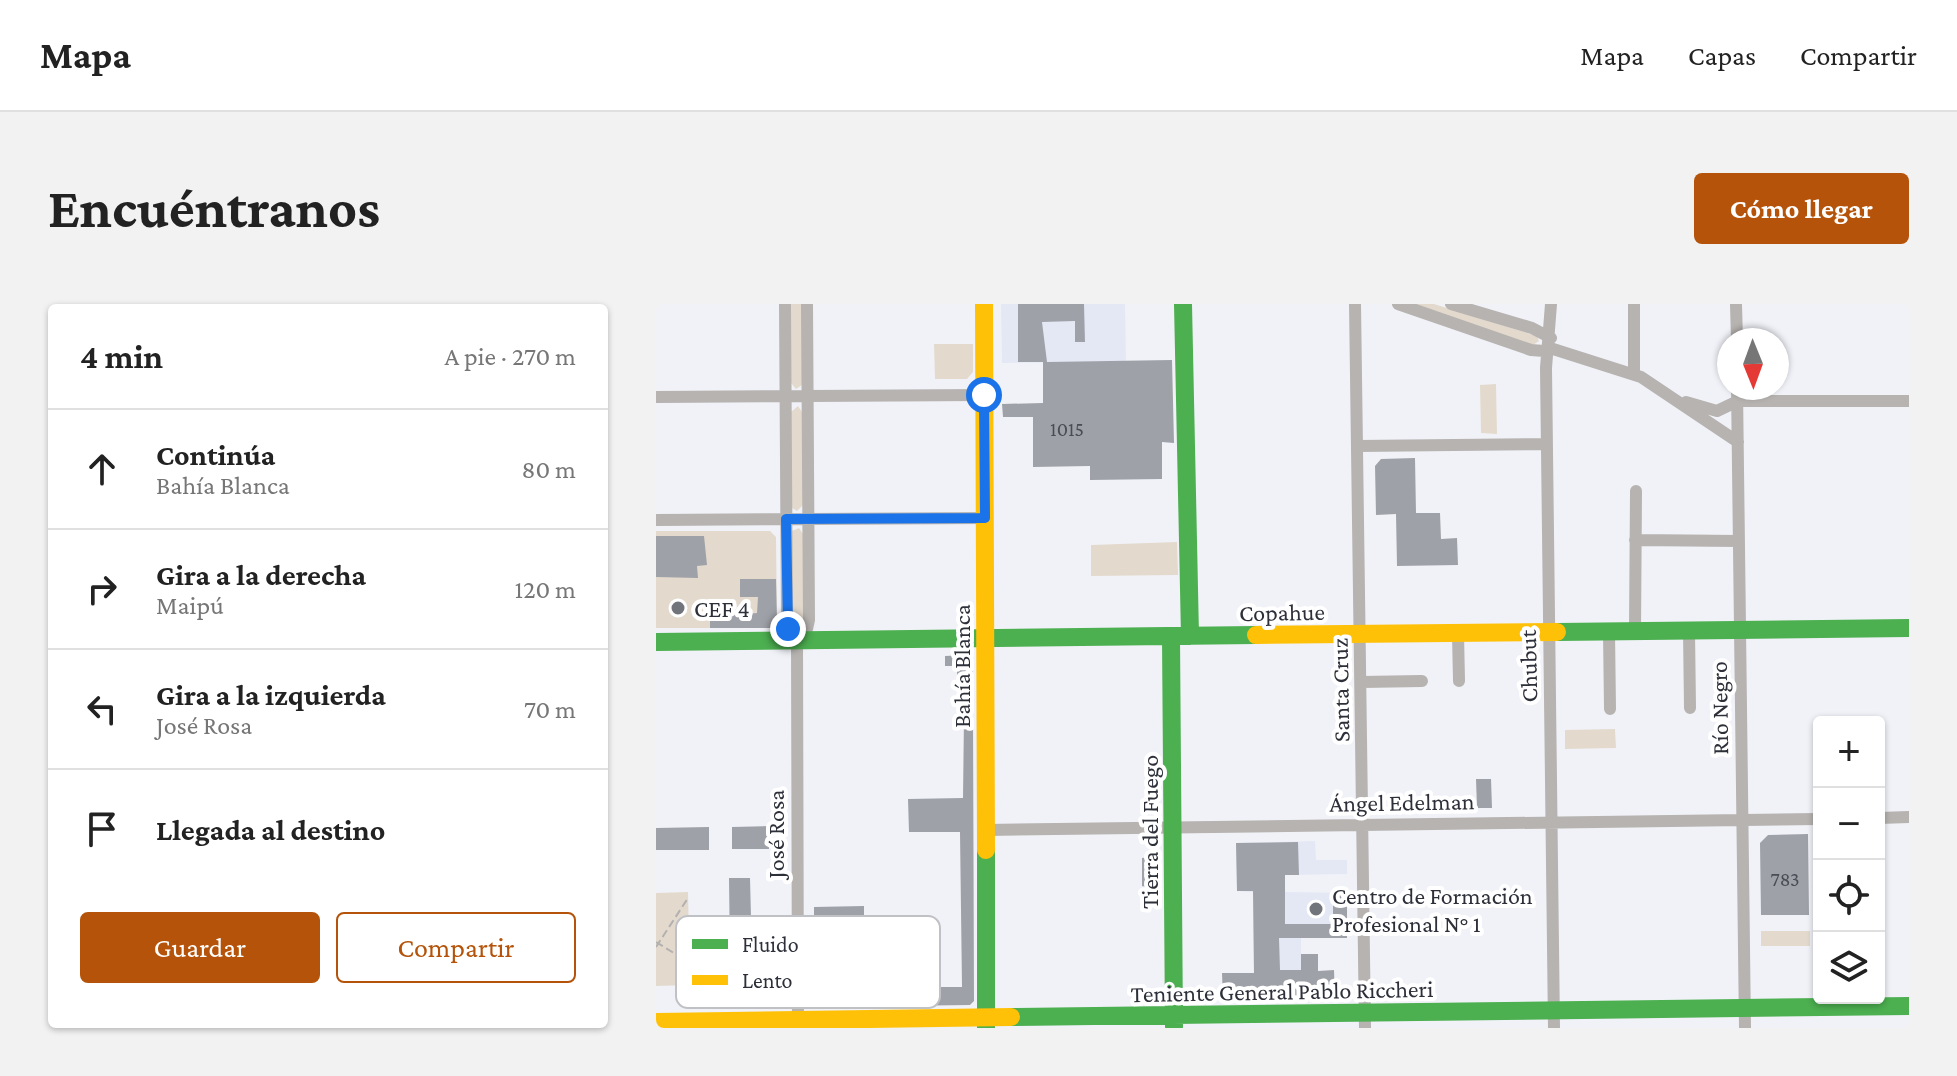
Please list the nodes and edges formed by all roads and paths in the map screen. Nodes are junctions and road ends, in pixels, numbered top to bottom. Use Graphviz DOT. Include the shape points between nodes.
graph roads {
  1 [pos="785,304"];
  2 [pos="807,304"];
  3 [pos="984,304"];
  4 [pos="1183,304"];
  5 [pos="1355,304"];
  6 [pos="1398,304"];
  7 [pos="1451,304"];
  8 [pos="1551,304"];
  9 [pos="1634,304"];
  10 [pos="1736,304"];
  11 [pos="1737,328"];
  12 [pos="1550,343"];
  13 [pos="1634,374"];
  14 [pos="984,395"];
  15 [pos="786,396"];
  16 [pos="807,396"];
  17 [pos="1789,396"];
  18 [pos="656,397"];
  19 [pos="1676,398"];
  20 [pos="1731,400"];
  21 [pos="1738,400"];
  22 [pos="1909,401"];
  23 [pos="1738,442"];
  24 [pos="1547,444"];
  25 [pos="1358,446"];
  26 [pos="1636,491"];
  27 [pos="985,518"];
  28 [pos="786,519"];
  29 [pos="808,519"];
  30 [pos="656,520"];
  31 [pos="1635,540"];
  32 [pos="1739,541"];
  33 [pos="1909,628"];
  34 [pos="1740,630"];
  35 [pos="1689,631"];
  36 [pos="1549,632"];
  37 [pos="1609,632"];
  38 [pos="1635,632"];
  39 [pos="1458,634"];
  40 [pos="1362,635"];
  41 [pos="1181,636"];
  42 [pos="985,639"];
  43 [pos="797,640"];
  44 [pos="656,642"];
  45 [pos="1422,681"];
  46 [pos="1459,681"];
  47 [pos="1362,682"];
  48 [pos="1690,708"];
  49 [pos="1610,709"];
  50 [pos="1909,817"];
  51 [pos="1885,818"];
  52 [pos="1813,819"];
  53 [pos="1742,820"];
  54 [pos="1552,822"];
  55 [pos="1364,825"];
  56 [pos="1173,827"];
  57 [pos="986,830"];
  58 [pos="688,898"];
  59 [pos="798,916"];
  60 [pos="657,944"];
  61 [pos="676,955"];
  62 [pos="1909,1006"];
  63 [pos="1745,1009"];
  64 [pos="1554,1020"];
  65 [pos="1365,1021"];
  66 [pos="656,1022"];
  67 [pos="1174,1022"];
  68 [pos="986,1023"];
  69 [pos="798,1025"];
  70 [pos="1745,1028"];
  1 -- 15 [label="street, José Rosa"];
  2 -- 16 [label="street, José Rosa"];
  3 -- 14 [label="street, Bahía Blanca"];
  4 -- 41 [label="street, Tierra del Fuego"];
  5 -- 25 [label="street, Santa Cruz"];
  6 -- 12 [label="street" via="1536,351"];
  7 -- 12 [label="street" via="1532,328"];
  8 -- 12 [label="street, Chubut"];
  9 -- 13 [label="street"];
  10 -- 11 [label="street"];
  12 -- 13 [label="street"];
  12 -- 24 [label="street, Chubut"];
  13 -- 19 [label="street"];
  14 -- 16 [label="street"];
  14 -- 27 [label="street, Bahía Blanca"];
  15 -- 16 [label="street"];
  15 -- 18 [label="street"];
  15 -- 28 [label="street, José Rosa"];
  16 -- 29 [label="street, José Rosa"];
  17 -- 22 [label="street"];
  19 -- 20 [label="street" via="1717,411"];
  19 -- 23 [label="street"];
  21 -- 23 [label="street, Río Negro"];
  23 -- 32 [label="street, Río Negro"];
  24 -- 25 [label="street"];
  24 -- 36 [label="street, Chubut"];
  25 -- 40 [label="street, Santa Cruz"];
  26 -- 31 [label="street"];
  27 -- 29 [label="street"];
  27 -- 42 [label="street, Bahía Blanca"];
  28 -- 29 [label="street"];
  28 -- 30 [label="street"];
  28 -- 43 [label="street, José Rosa" via="787,621"];
  29 -- 43 [label="street, José Rosa" via="809,620"];
  31 -- 32 [label="street"];
  31 -- 38 [label="street"];
  32 -- 34 [label="street, Río Negro"];
  33 -- 34 [label="street, Copahue"];
  34 -- 35 [label="street, Copahue"];
  34 -- 53 [label="street, Río Negro"];
  35 -- 38 [label="street, Copahue"];
  35 -- 48 [label="street"];
  36 -- 37 [label="street, Copahue"];
  36 -- 39 [label="street, Copahue"];
  36 -- 54 [label="street, Chubut"];
  37 -- 38 [label="street, Copahue"];
  37 -- 49 [label="street"];
  39 -- 40 [label="street, Copahue"];
  39 -- 46 [label="street"];
  40 -- 41 [label="street, Copahue"];
  40 -- 47 [label="street, Santa Cruz"];
  41 -- 42 [label="street, Copahue"];
  41 -- 56 [label="street, Tierra del Fuego"];
  42 -- 43 [label="street, Copahue"];
  42 -- 57 [label="street, Bahía Blanca"];
  43 -- 44 [label="street, Copahue"];
  43 -- 59 [label="street, José Rosa"];
  45 -- 47 [label="street"];
  47 -- 55 [label="street, Santa Cruz"];
  50 -- 51 [label="street"];
  52 -- 53 [label="street, Ángel Edelman"];
  53 -- 54 [label="street, Ángel Edelman"];
  53 -- 63 [label="street, Río Negro"];
  54 -- 55 [label="street, Ángel Edelman"];
  54 -- 64 [label="street, Chubut"];
  55 -- 56 [label="street, Ángel Edelman"];
  55 -- 65 [label="street, Santa Cruz"];
  56 -- 57 [label="street, Ángel Edelman"];
  56 -- 67 [label="street, Tierra del Fuego"];
  57 -- 68 [label="street, Bahía Blanca"];
  58 -- 60 [label="path"];
  60 -- 61 [label="path"];
  62 -- 63 [label="street, Teniente General Pablo Riccheri"];
  63 -- 64 [label="street, Teniente General Pablo Riccheri"];
  63 -- 70 [label="street, Río Negro"];
  64 -- 65 [label="street, Teniente General Pablo Riccheri"];
  65 -- 67 [label="street, Teniente General Pablo Riccheri"];
  66 -- 69 [label="street, Teniente General Pablo Riccheri"];
  67 -- 68 [label="street, Teniente General Pablo Riccheri"];
  68 -- 69 [label="street, Teniente General Pablo Riccheri"];
}
